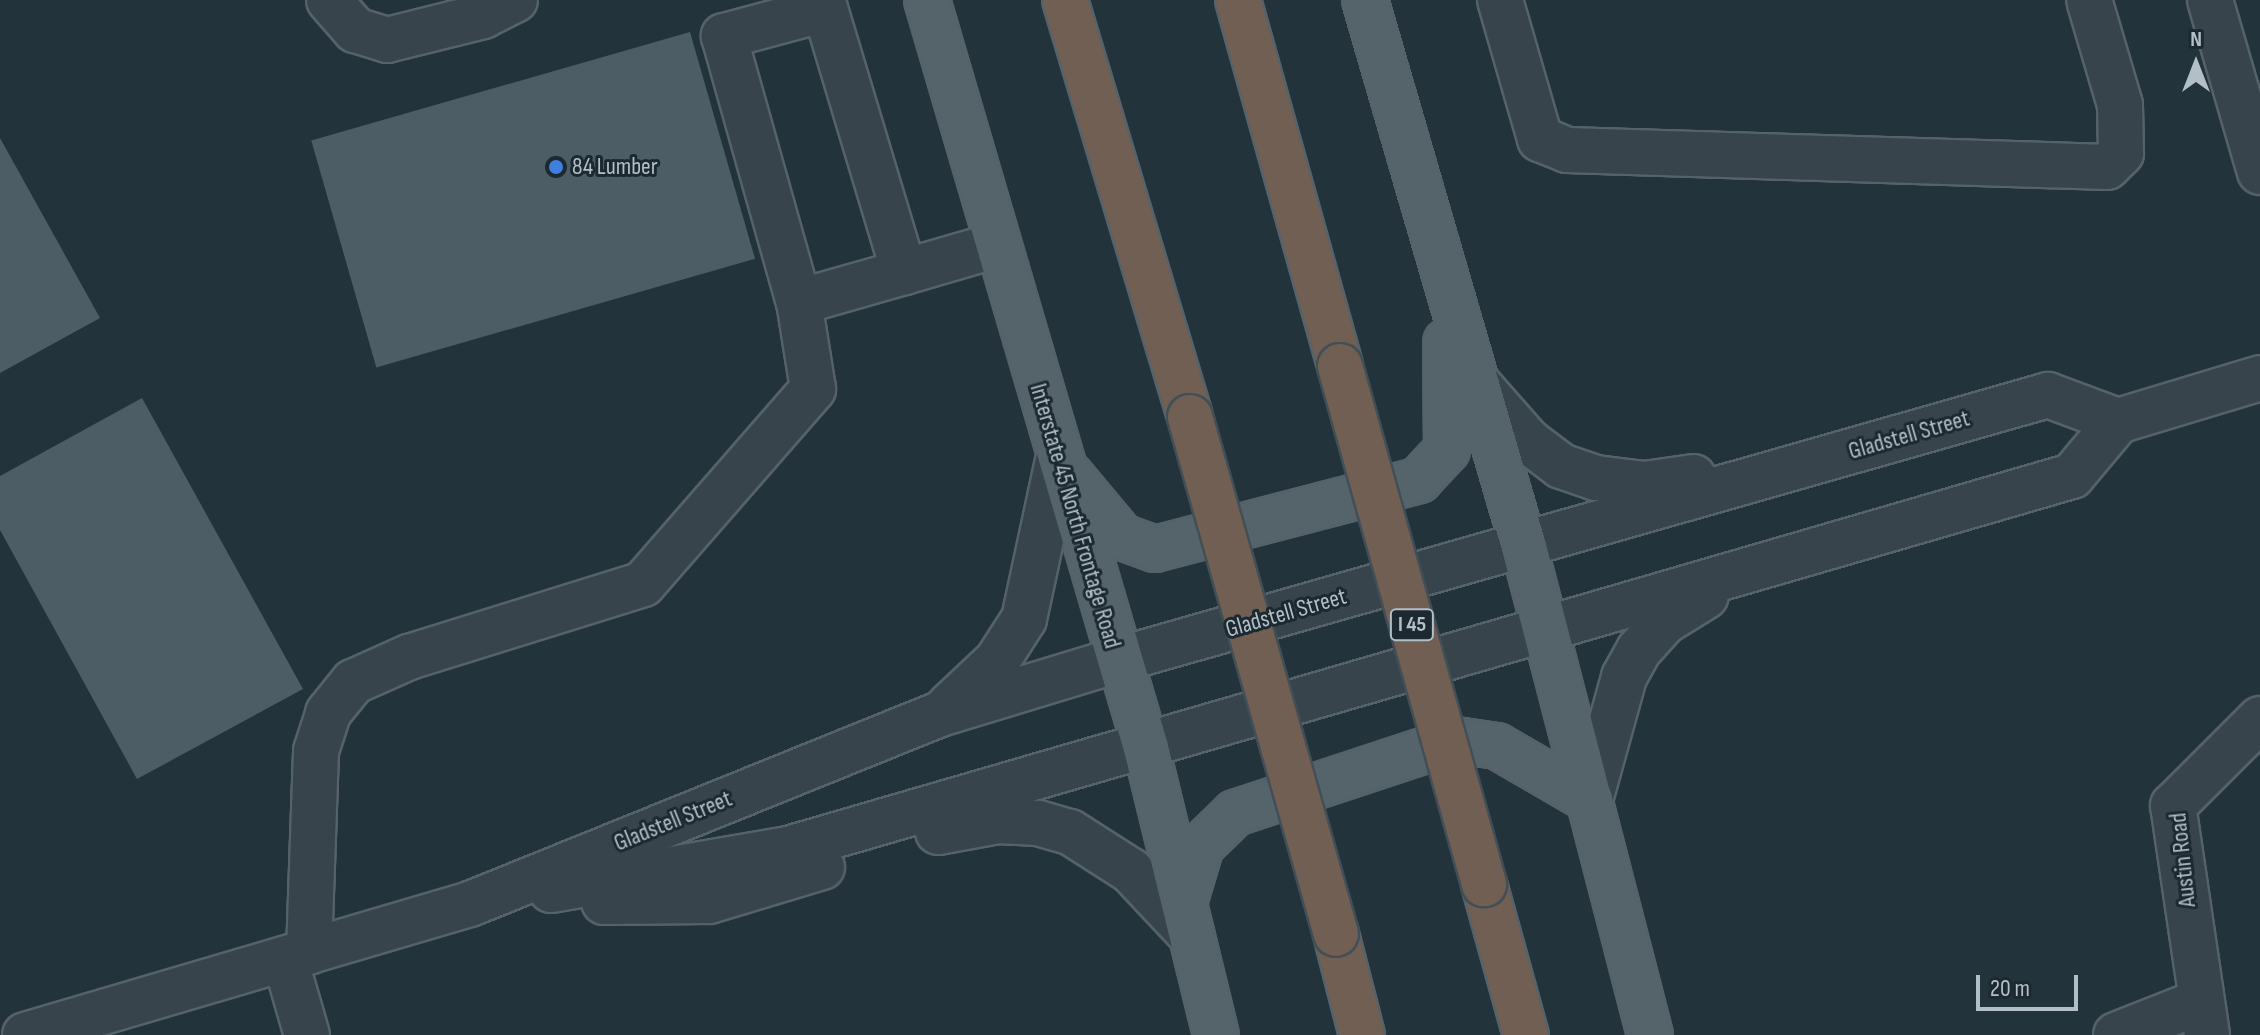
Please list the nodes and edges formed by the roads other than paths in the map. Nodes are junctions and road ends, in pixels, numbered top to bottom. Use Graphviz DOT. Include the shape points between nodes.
graph roads {
  1 [pos="329,0"];
  2 [pos="515,0"];
  3 [pos="927,0"];
  4 [pos="1065,0"];
  5 [pos="1238,0"];
  6 [pos="1365,0"];
  7 [pos="1500,0"];
  8 [pos="2089,0"];
  9 [pos="2210,0"];
  10 [pos="2247,80"];
  11 [pos="2260,172"];
  12 [pos="997,245"];
  13 [pos="1440,255"];
  14 [pos="904,272"];
  15 [pos="799,302"];
  16 [pos="2260,378"];
  17 [pos="1477,383"];
  18 [pos="2118,421"];
  19 [pos="1851,452"];
  20 [pos="1058,461"];
  21 [pos="1524,547"];
  22 [pos="1743,573"];
  23 [pos="1546,630"];
  24 [pos="1118,660"];
  25 [pos="940,714"];
  26 [pos="2260,719"];
  27 [pos="1146,748"];
  28 [pos="1590,800"];
  29 [pos="470,904"];
  30 [pos="1187,921"];
  31 [pos="297,955"];
  32 [pos="2204,1018"];
  33 [pos="25,1035"];
  34 [pos="307,1035"];
  35 [pos="1216,1035"];
  36 [pos="1362,1035"];
  37 [pos="1526,1035"];
  38 [pos="1650,1035"];
  39 [pos="2116,1035"];
  1 -- 2 [label="street" via="355,30 387,40 483,16"];
  3 -- 12 [label="main road, Interstate 45 North Frontage Road"];
  4 -- 36 [label="highway, bridge" via="1190,417"];
  5 -- 37 [label="highway, I 45, bridge"];
  6 -- 13 [label="main road"];
  7 -- 8 [label="street" via="1540,139 1567,150 2107,167 2121,153 2120,105"];
  9 -- 10 [label="street"];
  10 -- 11 [label="street"];
  12 -- 14 [label="street"];
  12 -- 20 [label="main road, Interstate 45 North Frontage Road"];
  13 -- 17 [label="main road"];
  13 -- 20 [label="main road" via="1450,399 1447,450 1419,480 1155,549 1122,537"];
  14 -- 15 [label="street"];
  14 -- 15 [label="street" via="825,9 724,36"];
  15 -- 31 [label="street" via="813,389 643,584 409,657 353,682 328,713 316,751"];
  16 -- 18 [label="street"];
  17 -- 19 [label="street" via="1528,441 1561,466 1596,478 1645,484"];
  17 -- 21 [label="main road"];
  18 -- 19 [label="street, Gladstell Street" via="2048,395"];
  18 -- 22 [label="street, Gladstell Street" via="2072,476"];
  19 -- 21 [label="street, Gladstell Street"];
  20 -- 24 [label="main road, Interstate 45 North Frontage Road"];
  20 -- 25 [label="street" via="1024,619 997,661"];
  21 -- 23 [label="main road"];
  21 -- 24 [label="street, Gladstell Street"];
  22 -- 23 [label="street, Gladstell Street"];
  22 -- 28 [label="street" via="1664,622 1639,650 1624,677"];
  23 -- 27 [label="street, Gladstell Street"];
  23 -- 28 [label="main road"];
  24 -- 25 [label="street, Gladstell Street"];
  24 -- 27 [label="main road, Interstate 45 North Frontage Road"];
  25 -- 29 [label="street, Gladstell Street"];
  26 -- 32 [label="street, Austin Road" via="2173,806"];
  27 -- 29 [label="street, Gladstell Street" via="788,849"];
  27 -- 30 [label="main road, Interstate 45 North Frontage Road"];
  28 -- 30 [label="main road" via="1497,746 1456,740 1235,813 1201,846"];
  28 -- 38 [label="main road"];
  29 -- 30 [label="street" via="709,901 946,830 998,821 1038,823 1101,848"];
  29 -- 31 [label="street, Gladstell Street"];
  30 -- 35 [label="main road, Interstate 45 North Frontage Road"];
  31 -- 33 [label="street, Gladstell Street"];
  31 -- 34 [label="street"];
  32 -- 39 [label="street"];
}
